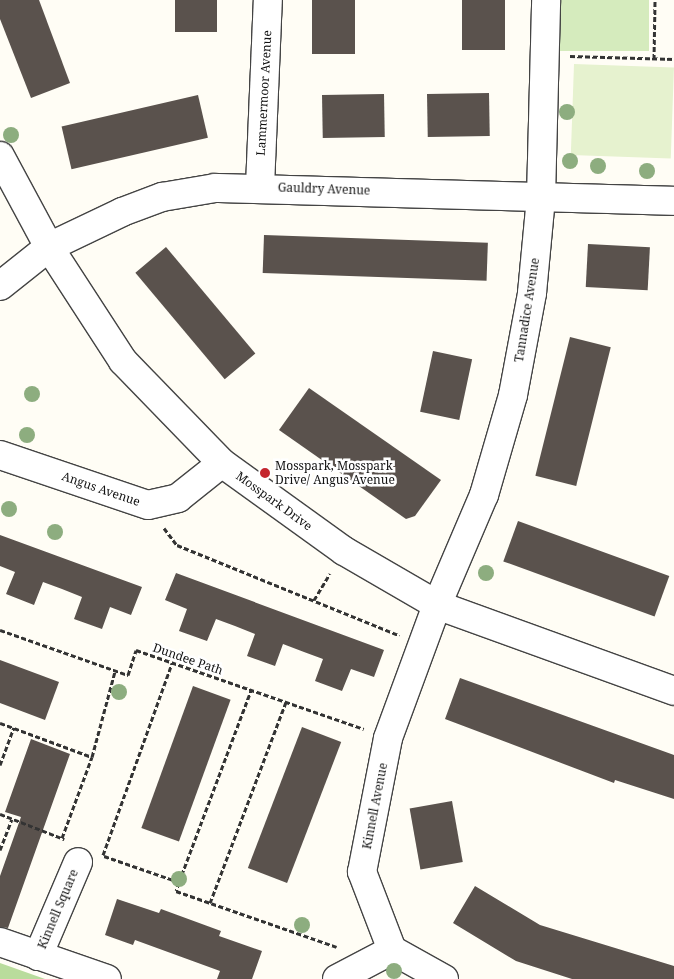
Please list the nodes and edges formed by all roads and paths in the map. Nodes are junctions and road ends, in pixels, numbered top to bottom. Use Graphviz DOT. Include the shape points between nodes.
graph roads {
  1 [pos="268,0"];
  2 [pos="546,0"];
  3 [pos="655,0"];
  4 [pos="544,55"];
  5 [pos="654,59"];
  6 [pos="674,59"];
  7 [pos="0,156"];
  8 [pos="260,187"];
  9 [pos="541,197"];
  10 [pos="674,201"];
  11 [pos="49,248"];
  12 [pos="0,286"];
  13 [pos="0,455"];
  14 [pos="222,463"];
  15 [pos="148,505"];
  16 [pos="437,605"];
  17 [pos="0,630"];
  18 [pos="422,644"];
  19 [pos="172,662"];
  20 [pos="114,671"];
  21 [pos="251,690"];
  22 [pos="674,691"];
  23 [pos="286,702"];
  24 [pos="0,723"];
  25 [pos="14,727"];
  26 [pos="388,738"];
  27 [pos="92,757"];
  28 [pos="0,765"];
  29 [pos="0,814"];
  30 [pos="12,819"];
  31 [pos="62,838"];
  32 [pos="0,850"];
  33 [pos="86,853"];
  34 [pos="179,882"];
  35 [pos="210,903"];
  36 [pos="0,942"];
  37 [pos="383,955"];
  38 [pos="38,956"];
  39 [pos="107,979"];
  40 [pos="337,979"];
  41 [pos="444,979"];
  1 -- 8 [label="street, Lammermoor Avenue"];
  2 -- 4 [label="street, Tannadice Avenue"];
  3 -- 5 [label="path"];
  4 -- 5 [label="path"];
  4 -- 9 [label="street, Tannadice Avenue"];
  5 -- 6 [label="path"];
  7 -- 11 [label="street, Mosspark Drive"];
  8 -- 9 [label="street, Gauldry Avenue"];
  8 -- 11 [label="street, Gauldry Avenue" via="215,188 162,196"];
  9 -- 10 [label="street, Gauldry Avenue"];
  9 -- 16 [label="street, Tannadice Avenue" via="532,293 496,463 452,576"];
  11 -- 12 [label="street, Gauldry Avenue"];
  11 -- 14 [label="street, Mosspark Drive" via="123,362"];
  13 -- 15 [label="street, Angus Avenue"];
  14 -- 15 [label="street, Angus Avenue" via="178,498"];
  14 -- 16 [label="street, Mosspark Drive" via="344,551"];
  15 -- 18 [label="path" via="177,546"];
  16 -- 18 [label="street, Kinnell Avenue"];
  16 -- 22 [label="street, Mosspark Drive"];
  17 -- 20 [label="path"];
  18 -- 26 [label="street, Kinnell Avenue"];
  19 -- 20 [label="path, Dundee Path" via="136,650 128,675"];
  19 -- 21 [label="path, Dundee Path"];
  19 -- 33 [label="path"];
  20 -- 27 [label="path"];
  21 -- 23 [label="path, Dundee Path"];
  21 -- 34 [label="path"];
  23 -- 26 [label="path, Dundee Path"];
  23 -- 35 [label="path"];
  24 -- 25 [label="path"];
  25 -- 27 [label="path"];
  25 -- 28 [label="path"];
  26 -- 37 [label="street, Kinnell Avenue" via="362,872"];
  27 -- 31 [label="path"];
  29 -- 30 [label="path"];
  30 -- 31 [label="path"];
  30 -- 32 [label="path"];
  31 -- 33 [label="path"];
  33 -- 34 [label="path"];
  33 -- 38 [label="street, Kinnell Square"];
  34 -- 35 [label="path" via="176,890"];
  35 -- 37 [label="path"];
  36 -- 38 [label="street"];
  37 -- 40 [label="street"];
  37 -- 41 [label="street"];
  38 -- 39 [label="street"];
}
